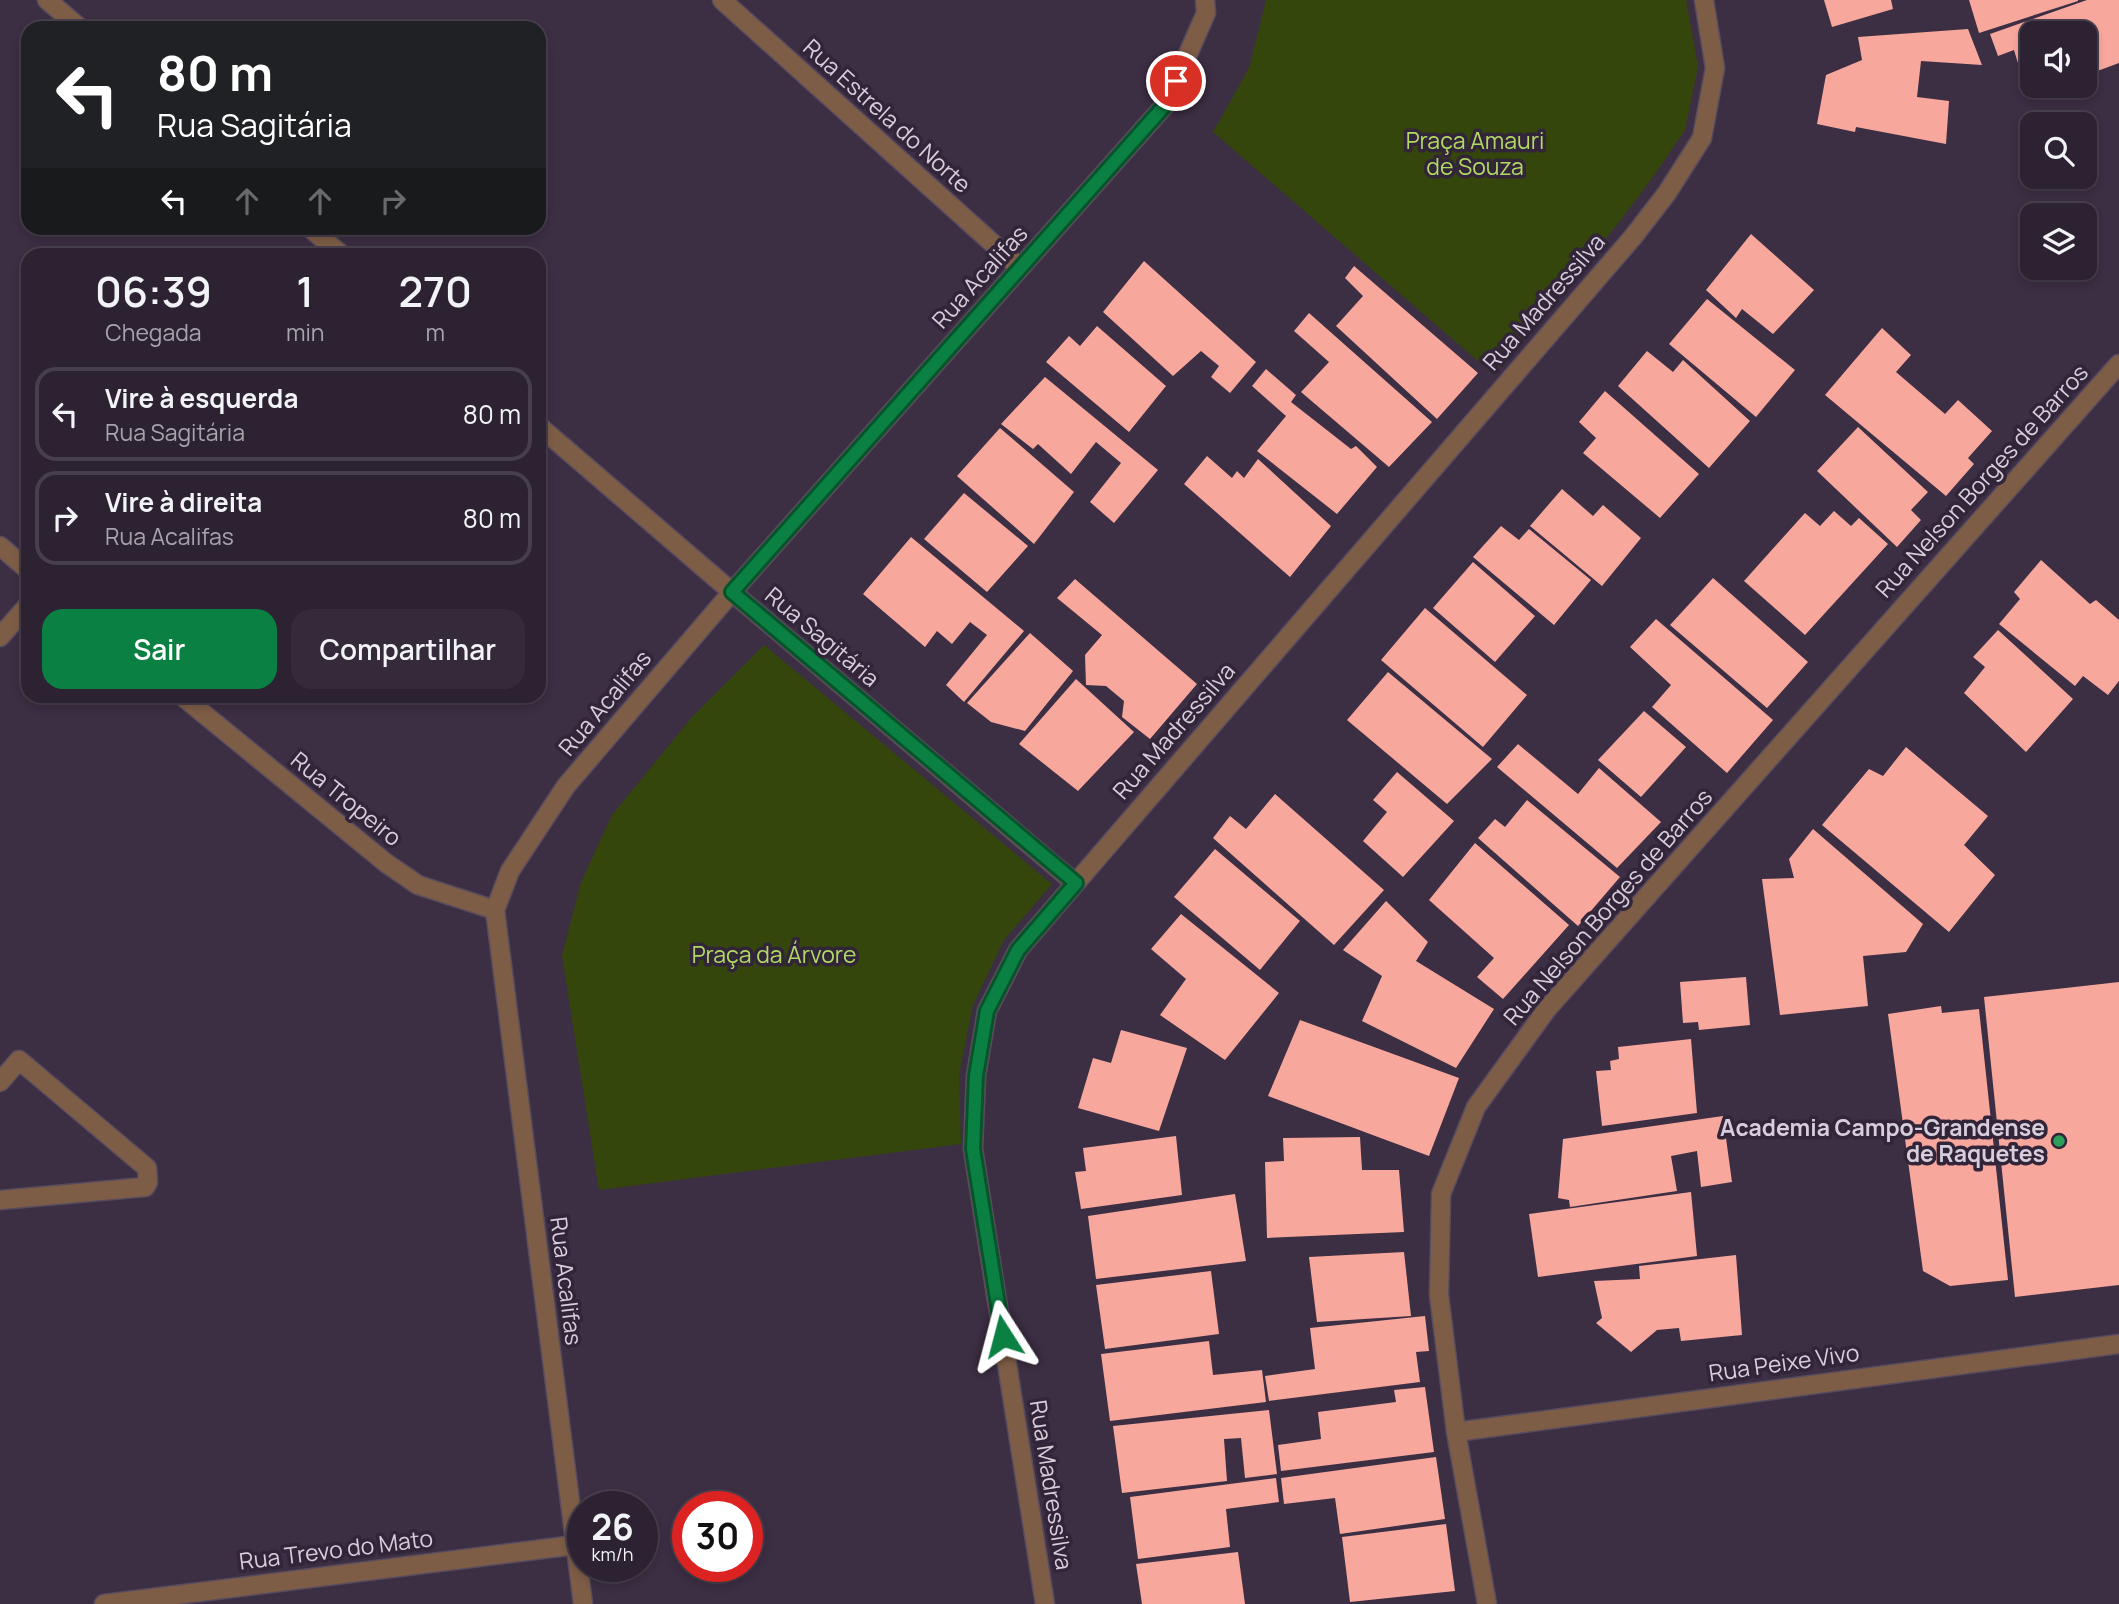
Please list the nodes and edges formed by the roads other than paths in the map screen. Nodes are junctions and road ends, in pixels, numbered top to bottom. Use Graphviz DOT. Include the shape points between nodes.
graph roads {
  1 [pos="47,0"];
  2 [pos="722,0"];
  3 [pos="1205,0"];
  4 [pos="1704,0"];
  5 [pos="72,21"];
  6 [pos="318,235"];
  7 [pos="333,248"];
  8 [pos="1020,268"];
  9 [pos="2119,364"];
  10 [pos="546,432"];
  11 [pos="0,546"];
  12 [pos="21,564"];
  13 [pos="732,592"];
  14 [pos="21,613"];
  15 [pos="0,637"];
  16 [pos="191,703"];
  17 [pos="1076,883"];
  18 [pos="495,910"];
  19 [pos="0,1082"];
  20 [pos="0,1200"];
  21 [pos="2119,1344"];
  22 [pos="1456,1432"];
  23 [pos="568,1491"];
  24 [pos="567,1546"];
  25 [pos="580,1582"];
  26 [pos="103,1604"];
  27 [pos="583,1604"];
  28 [pos="1045,1604"];
  29 [pos="1487,1604"];
  1 -- 5 [label="street"];
  2 -- 8 [label="street, Rua Estrela do Norte"];
  3 -- 8 [label="street, Rua Acalifas" via="1206,13 1166,104"];
  4 -- 17 [label="street, Rua Madressilva" via="1715,68 1702,138 1667,193"];
  6 -- 7 [label="street"];
  8 -- 13 [label="street, Rua Acalifas"];
  9 -- 22 [label="street, Rua Nelson Borges de Barros" via="1547,1010 1476,1107 1441,1194 1439,1295"];
  10 -- 13 [label="street, Rua Sagitária"];
  11 -- 12 [label="street"];
  13 -- 17 [label="street, Rua Sagitária"];
  13 -- 18 [label="street, Rua Acalifas" via="566,786 510,870"];
  14 -- 15 [label="street"];
  16 -- 18 [label="street, Rua Tropeiro" via="418,885"];
  17 -- 28 [label="street, Rua Madressilva" via="1018,950 987,1011 976,1076 973,1149"];
  18 -- 23 [label="street, Rua Acalifas"];
  19 -- 20 [label="street" via="19,1060 147,1168 148,1182 145,1187"];
  21 -- 22 [label="street, Rua Peixe Vivo"];
  22 -- 29 [label="street, Rua Nelson Borges de Barros"];
  24 -- 26 [label="street, Rua Trevo do Mato"];
  25 -- 27 [label="street, Rua Acalifas"];
}
